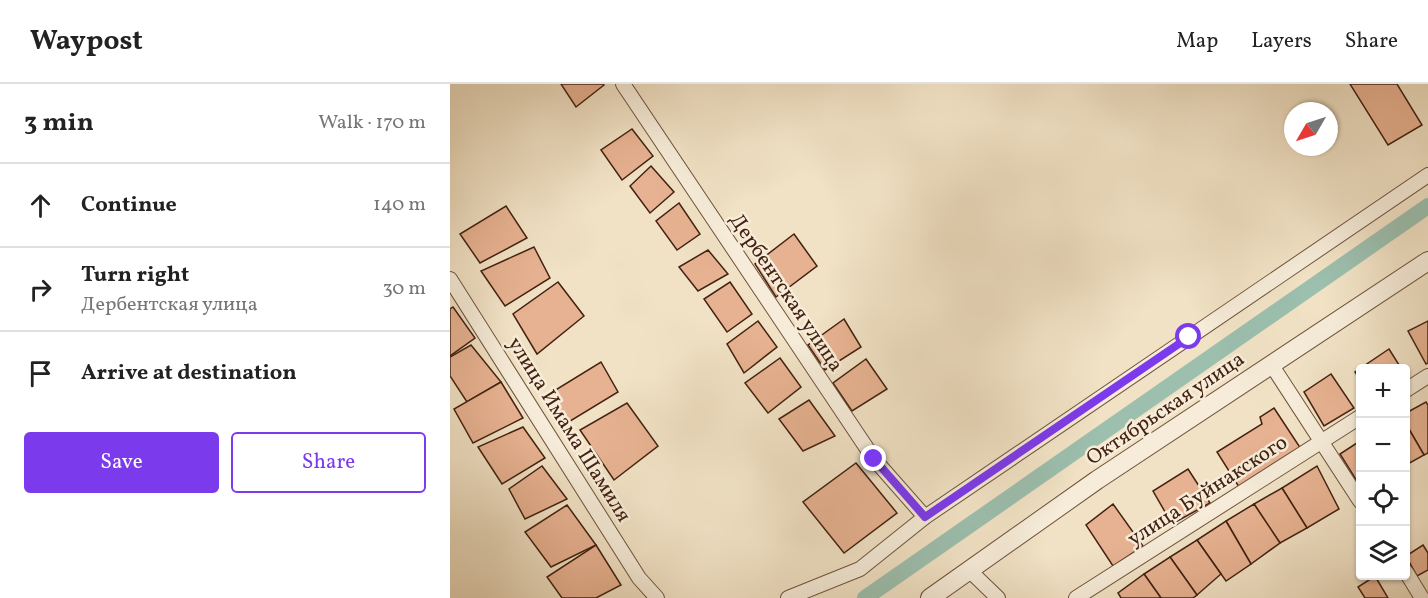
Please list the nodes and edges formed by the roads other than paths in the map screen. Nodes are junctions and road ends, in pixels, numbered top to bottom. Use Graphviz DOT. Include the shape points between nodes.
graph roads {
  1 [pos="623,84"];
  2 [pos="1428,175"];
  3 [pos="1428,261"];
  4 [pos="450,279"];
  5 [pos="1271,364"];
  6 [pos="1428,376"];
  7 [pos="1410,387"];
  8 [pos="1358,418"];
  9 [pos="1322,441"];
  10 [pos="1356,495"];
  11 [pos="925,517"];
  12 [pos="969,570"];
  13 [pos="1410,578"];
  14 [pos="657,598"];
  15 [pos="788,598"];
  16 [pos="930,598"];
  17 [pos="998,598"];
  18 [pos="1076,598"];
  19 [pos="1422,598"];
  1 -- 11 [label="street, Дербентская улица" via="874,459"];
  2 -- 11 [label="street"];
  3 -- 5 [label="street, Октябрьская улица"];
  4 -- 14 [label="street, улица Имама Шамиля" via="639,578"];
  5 -- 9 [label="street"];
  5 -- 12 [label="street, Октябрьская улица"];
  6 -- 7 [label="street"];
  8 -- 9 [label="street, улица Буйнакского"];
  9 -- 10 [label="street"];
  9 -- 18 [label="street, улица Буйнакского"];
  11 -- 15 [label="street" via="860,569"];
  12 -- 16 [label="street, Октябрьская улица"];
  12 -- 17 [label="street"];
  13 -- 19 [label="street"];
}
